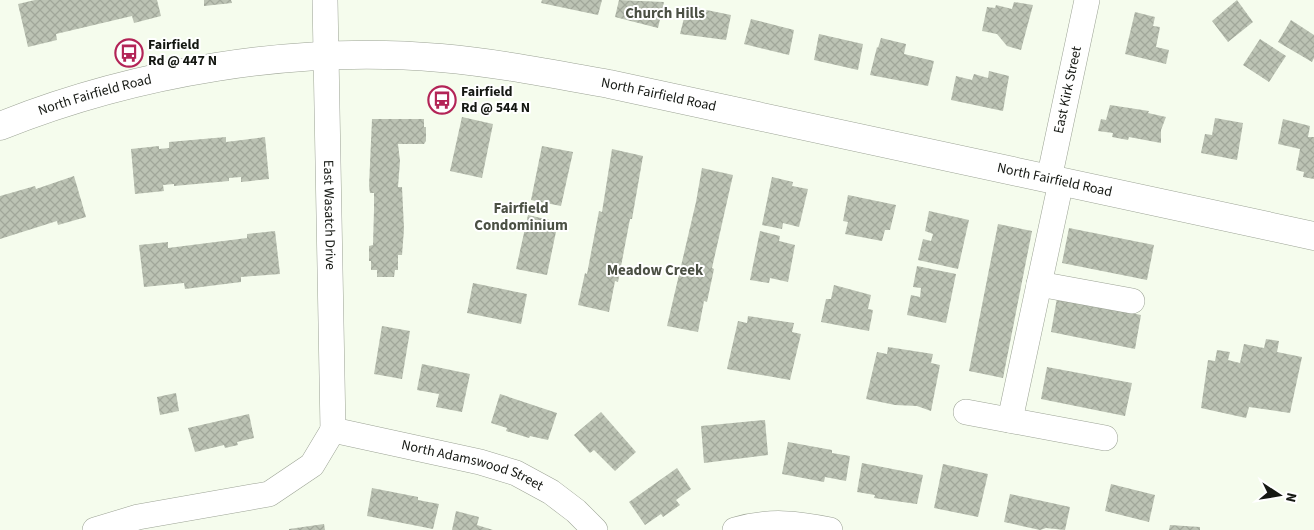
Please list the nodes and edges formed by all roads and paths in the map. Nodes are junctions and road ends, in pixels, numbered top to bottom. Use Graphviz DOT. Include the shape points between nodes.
graph roads {
  1 [pos="325,0"];
  2 [pos="1087,0"];
  3 [pos="327,57"];
  4 [pos="0,126"];
  5 [pos="1055,180"];
  6 [pos="1314,236"];
  7 [pos="1039,284"];
  8 [pos="1132,301"];
  9 [pos="966,412"];
  10 [pos="1010,420"];
  11 [pos="333,430"];
  12 [pos="1105,438"];
  13 [pos="95,530"];
  14 [pos="595,530"];
  15 [pos="735,530"];
  16 [pos="830,530"];
  1 -- 3 [label="street, East Wasatch Drive"];
  2 -- 5 [label="street, East Kirk Street"];
  3 -- 4 [label="main road, North Fairfield Road" via="247,64 159,78 93,94"];
  3 -- 5 [label="main road, North Fairfield Road" via="414,56 511,66"];
  3 -- 11 [label="street, East Wasatch Drive"];
  5 -- 6 [label="main road, North Fairfield Road"];
  5 -- 7 [label="street, East Kirk Street"];
  7 -- 8 [label="street"];
  7 -- 10 [label="street, East Kirk Street"];
  9 -- 10 [label="street"];
  10 -- 12 [label="street"];
  11 -- 13 [label="street" via="312,465 269,494 138,517"];
  11 -- 14 [label="street, North Adamswood Street" via="516,473 551,492"];
  15 -- 16 [label="street" via="783,522"];
}
